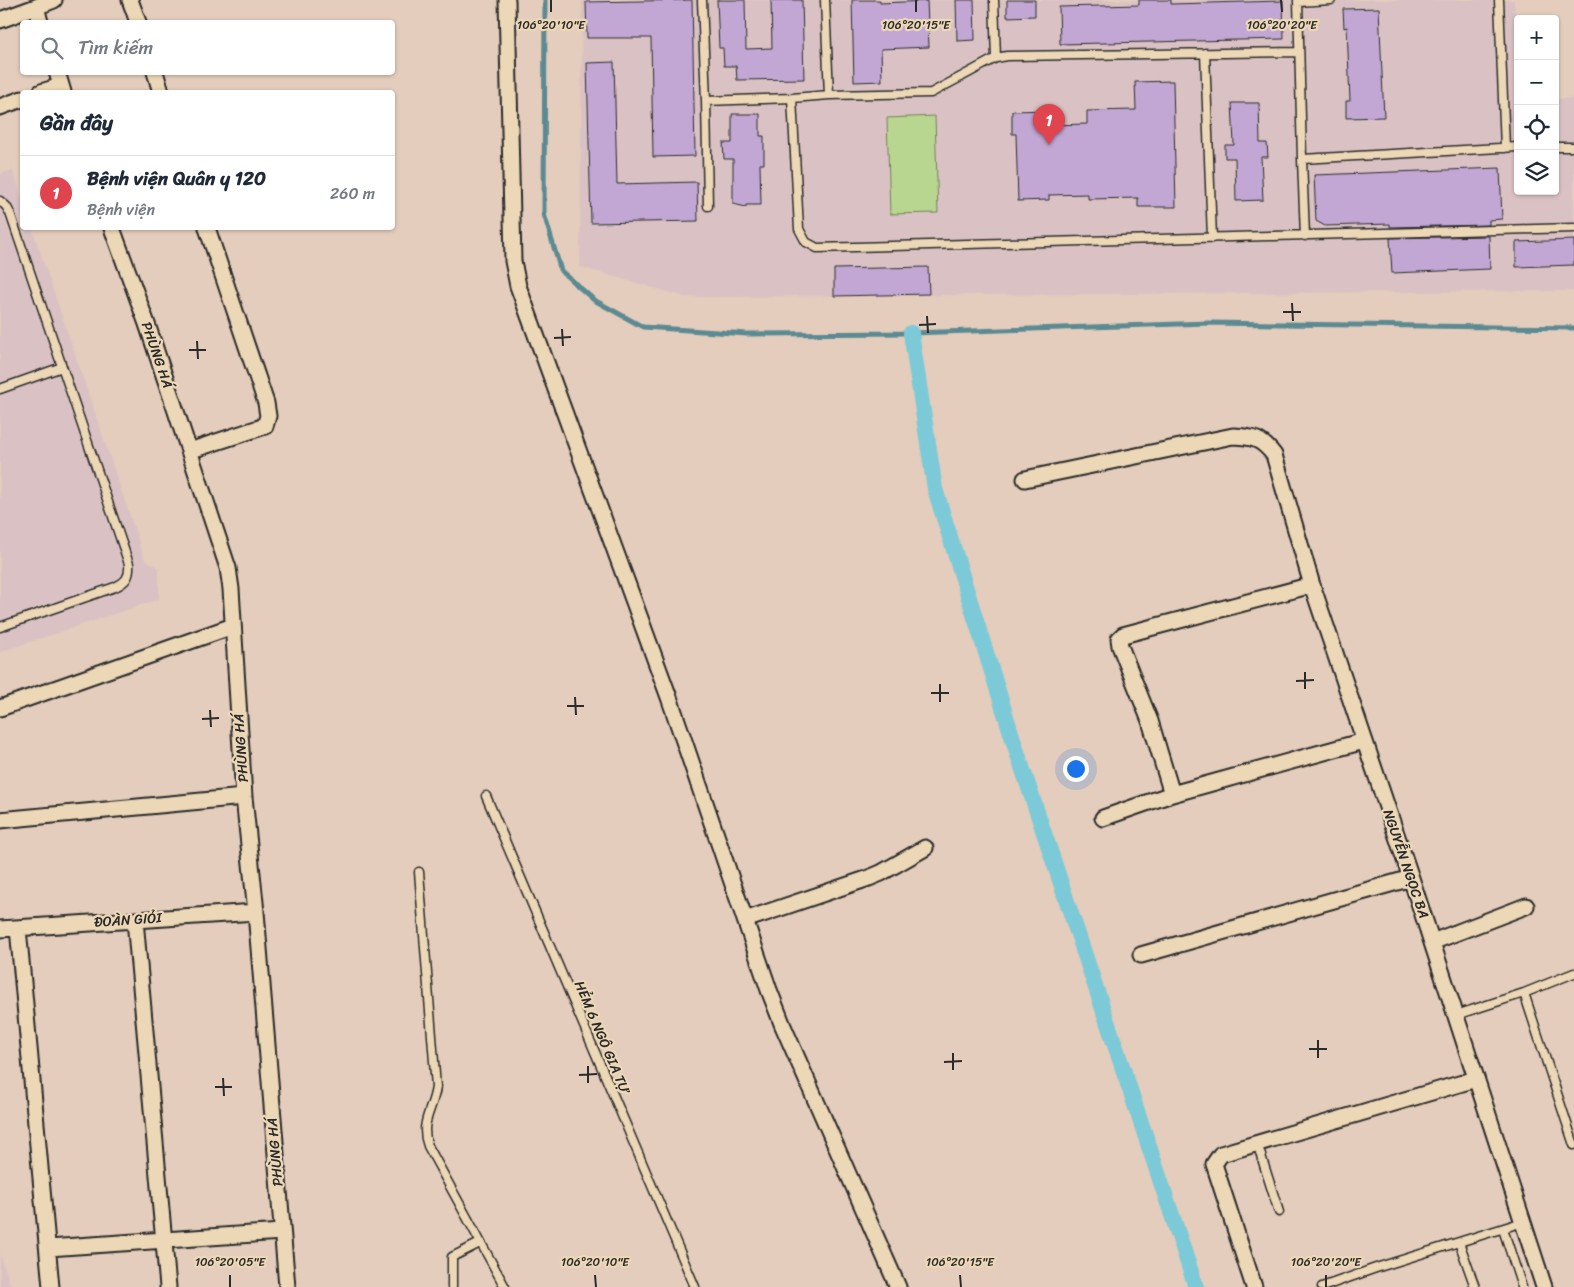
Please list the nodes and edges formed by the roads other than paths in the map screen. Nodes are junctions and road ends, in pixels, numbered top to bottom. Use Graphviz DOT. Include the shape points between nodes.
graph roads {
  1 [pos="54,0"];
  2 [pos="130,0"];
  3 [pos="507,0"];
  4 [pos="702,0"];
  5 [pos="825,0"];
  6 [pos="994,0"];
  7 [pos="1331,0"];
  8 [pos="1499,0"];
  9 [pos="1298,1"];
  10 [pos="36,7"];
  11 [pos="0,20"];
  12 [pos="39,20"];
  13 [pos="137,20"];
  14 [pos="1299,52"];
  15 [pos="1205,53"];
  16 [pos="996,58"];
  17 [pos="156,75"];
  18 [pos="60,84"];
  19 [pos="46,90"];
  20 [pos="160,90"];
  21 [pos="829,95"];
  22 [pos="792,98"];
  23 [pos="20,100"];
  24 [pos="706,101"];
  25 [pos="0,107"];
  26 [pos="1559,147"];
  27 [pos="1574,147"];
  28 [pos="1504,148"];
  29 [pos="1514,148"];
  30 [pos="1302,159"];
  31 [pos="0,201"];
  32 [pos="708,206"];
  33 [pos="1574,228"];
  34 [pos="113,230"];
  35 [pos="208,230"];
  36 [pos="1305,236"];
  37 [pos="1212,238"];
  38 [pos="62,367"];
  39 [pos="0,389"];
  40 [pos="189,451"];
  41 [pos="1025,479"];
  42 [pos="1312,585"];
  43 [pos="233,626"];
  44 [pos="0,627"];
  45 [pos="0,708"];
  46 [pos="1364,741"];
  47 [pos="1172,794"];
  48 [pos="486,796"];
  49 [pos="244,797"];
  50 [pos="1103,818"];
  51 [pos="0,820"];
  52 [pos="924,848"];
  53 [pos="419,872"];
  54 [pos="1411,878"];
  55 [pos="840,880"];
  56 [pos="1526,906"];
  57 [pos="256,912"];
  58 [pos="752,917"];
  59 [pos="135,920"];
  60 [pos="18,928"];
  61 [pos="0,929"];
  62 [pos="1432,942"];
  63 [pos="1141,955"];
  64 [pos="1574,973"];
  65 [pos="1524,993"];
  66 [pos="1456,1015"];
  67 [pos="1476,1079"];
  68 [pos="1573,1135"];
  69 [pos="1257,1143"];
  70 [pos="1574,1145"];
  71 [pos="1279,1212"];
  72 [pos="1523,1222"];
  73 [pos="1503,1229"];
  74 [pos="282,1232"];
  75 [pos="164,1239"];
  76 [pos="1459,1242"];
  77 [pos="480,1243"];
  78 [pos="48,1248"];
  79 [pos="51,1287"];
  80 [pos="168,1287"];
  81 [pos="287,1287"];
  82 [pos="452,1287"];
  83 [pos="504,1287"];
  84 [pos="695,1287"];
  85 [pos="898,1287"];
  86 [pos="1254,1287"];
  87 [pos="1322,1287"];
  88 [pos="1475,1287"];
  89 [pos="1522,1287"];
  90 [pos="1544,1287"];
  1 -- 10 [label="street"];
  2 -- 13 [label="street"];
  3 -- 58 [label="street" via="515,273"];
  4 -- 24 [label="lane"];
  5 -- 21 [label="lane"];
  6 -- 16 [label="lane"];
  7 -- 9 [label="lane"];
  8 -- 28 [label="lane"];
  9 -- 14 [label="lane"];
  10 -- 11 [label="street"];
  10 -- 12 [label="street"];
  14 -- 15 [label="lane"];
  14 -- 30 [label="lane"];
  15 -- 16 [label="lane"];
  15 -- 37 [label="lane"];
  16 -- 21 [label="lane" via="931,93"];
  17 -- 20 [label="street"];
  18 -- 19 [label="street"];
  21 -- 22 [label="lane"];
  22 -- 24 [label="lane"];
  22 -- 37 [label="lane" via="799,229 806,242 817,248"];
  23 -- 25 [label="street"];
  24 -- 32 [label="lane"];
  26 -- 27 [label="lane"];
  28 -- 29 [label="lane"];
  28 -- 30 [label="lane"];
  30 -- 36 [label="lane"];
  31 -- 38 [label="lane" via="10,213"];
  33 -- 36 [label="lane"];
  34 -- 40 [label="street, PHÙNG HÁ"];
  35 -- 40 [label="street" via="268,416 265,426"];
  36 -- 37 [label="lane"];
  38 -- 39 [label="lane"];
  38 -- 44 [label="lane" via="130,573 125,582 115,587"];
  40 -- 43 [label="street, PHÙNG HÁ" via="228,568"];
  41 -- 42 [label="street, NGUYỄN NGỌC BA" via="1233,436 1250,437 1265,443 1274,454"];
  42 -- 46 [label="street, NGUYỄN NGỌC BA"];
  42 -- 47 [label="street" via="1123,635 1119,640 1150,721"];
  43 -- 45 [label="street"];
  43 -- 49 [label="street, PHÙNG HÁ"];
  46 -- 47 [label="street"];
  46 -- 54 [label="street, NGUYỄN NGỌC BA"];
  47 -- 50 [label="street"];
  48 -- 84 [label="lane, HẺM 6 NGÔ GIA TỰ"];
  49 -- 51 [label="street"];
  49 -- 57 [label="street, PHÙNG HÁ"];
  52 -- 58 [label="street" via="869,878"];
  53 -- 77 [label="lane" via="436,1087 424,1135"];
  54 -- 62 [label="street, NGUYỄN NGỌC BA"];
  54 -- 63 [label="street"];
  55 -- 58 [label="street" via="770,903"];
  56 -- 62 [label="street"];
  57 -- 59 [label="street, ĐOÀN GIỎI"];
  57 -- 74 [label="street, PHÙNG HÁ"];
  58 -- 85 [label="street" via="784,1026"];
  59 -- 60 [label="street, ĐOÀN GIỎI"];
  59 -- 75 [label="street"];
  60 -- 61 [label="street, ĐOÀN GIỎI"];
  60 -- 78 [label="street"];
  62 -- 66 [label="street, NGUYỄN NGỌC BA"];
  64 -- 65 [label="lane"];
  65 -- 66 [label="lane"];
  65 -- 68 [label="lane"];
  66 -- 67 [label="street, NGUYỄN NGỌC BA"];
  67 -- 69 [label="street"];
  67 -- 72 [label="street, NGUYỄN NGỌC BA"];
  68 -- 70 [label="lane"];
  69 -- 71 [label="lane"];
  69 -- 86 [label="street" via="1221,1154 1214,1164"];
  72 -- 73 [label="lane"];
  72 -- 90 [label="street, NGUYỄN NGỌC BA"];
  73 -- 76 [label="lane"];
  73 -- 89 [label="lane"];
  74 -- 75 [label="street"];
  74 -- 81 [label="street, PHÙNG HÁ"];
  75 -- 78 [label="street"];
  75 -- 80 [label="street"];
  76 -- 87 [label="lane"];
  76 -- 88 [label="lane"];
  77 -- 82 [label="lane" via="452,1257"];
  77 -- 83 [label="lane"];
  78 -- 79 [label="street"];
}
